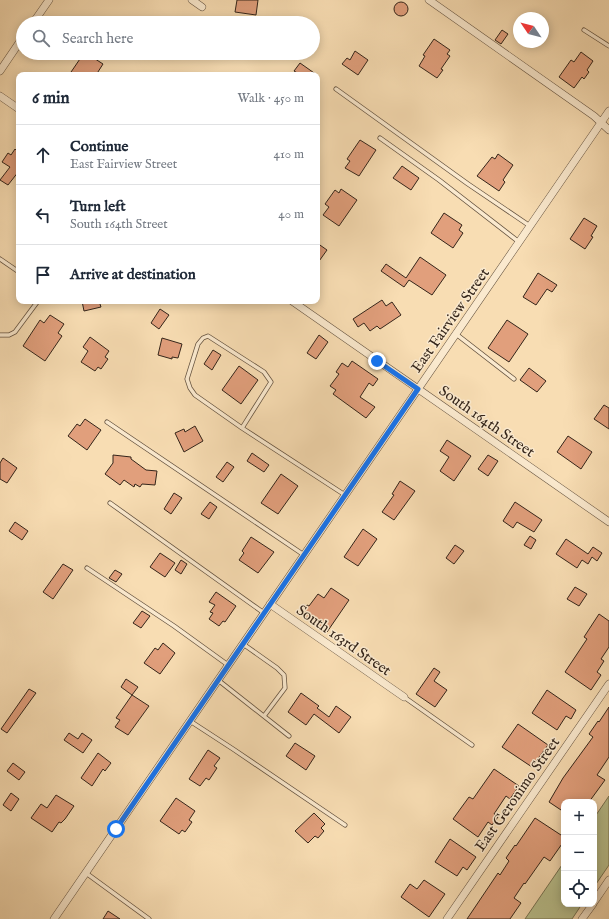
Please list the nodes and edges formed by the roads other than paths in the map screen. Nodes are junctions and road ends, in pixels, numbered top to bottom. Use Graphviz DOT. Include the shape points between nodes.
graph roads {
  1 [pos="48,0"];
  2 [pos="192,0"];
  3 [pos="429,0"];
  4 [pos="202,7"];
  5 [pos="38,16"];
  6 [pos="584,30"];
  7 [pos="609,46"];
  8 [pos="16,47"];
  9 [pos="0,71"];
  10 [pos="336,89"];
  11 [pos="0,96"];
  12 [pos="16,107"];
  13 [pos="609,111"];
  14 [pos="601,123"];
  15 [pos="609,130"];
  16 [pos="380,138"];
  17 [pos="530,226"];
  18 [pos="519,242"];
  19 [pos="0,259"];
  20 [pos="16,270"];
  21 [pos="36,304"];
  22 [pos="296,304"];
  23 [pos="456,334"];
  24 [pos="0,335"];
  25 [pos="514,379"];
  26 [pos="418,389"];
  27 [pos="107,422"];
  28 [pos="242,428"];
  29 [pos="345,495"];
  30 [pos="110,503"];
  31 [pos="609,522"];
  32 [pos="304,555"];
  33 [pos="87,568"];
  34 [pos="270,604"];
  35 [pos="264,613"];
  36 [pos="243,644"];
  37 [pos="228,665"];
  38 [pos="218,680"];
  39 [pos="609,684"];
  40 [pos="404,697"];
  41 [pos="264,716"];
  42 [pos="190,721"];
  43 [pos="289,736"];
  44 [pos="472,745"];
  45 [pos="345,825"];
  46 [pos="86,873"];
  47 [pos="609,880"];
  48 [pos="597,897"];
  49 [pos="590,907"];
  50 [pos="54,919"];
  51 [pos="149,919"];
  52 [pos="447,919"];
  53 [pos="582,919"];
  1 -- 5 [label="street"];
  2 -- 4 [label="street"];
  3 -- 14 [label="street"];
  6 -- 7 [label="lane"];
  8 -- 9 [label="street"];
  10 -- 17 [label="lane"];
  11 -- 12 [label="street"];
  13 -- 14 [label="street, East Fairview Street"];
  14 -- 15 [label="street"];
  14 -- 17 [label="street, East Fairview Street"];
  16 -- 18 [label="lane"];
  17 -- 18 [label="street, East Fairview Street"];
  18 -- 23 [label="street, East Fairview Street"];
  19 -- 20 [label="lane"];
  21 -- 24 [label="lane" via="15,332"];
  22 -- 26 [label="street, South 164th Street"];
  23 -- 25 [label="lane"];
  23 -- 26 [label="street, East Fairview Street"];
  26 -- 29 [label="street, East Fairview Street"];
  26 -- 31 [label="street, South 164th Street"];
  27 -- 32 [label="lane"];
  28 -- 28 [label="lane" via="271,382 264,372 208,336 203,338 198,344 187,379 190,388 195,395"];
  28 -- 29 [label="lane"];
  29 -- 32 [label="street, East Fairview Street"];
  30 -- 35 [label="lane"];
  32 -- 34 [label="street, East Fairview Street"];
  33 -- 37 [label="lane"];
  34 -- 35 [label="street, East Fairview Street"];
  34 -- 40 [label="street, South 163rd Street"];
  35 -- 36 [label="street, East Fairview Street"];
  36 -- 37 [label="street, East Fairview Street"];
  36 -- 41 [label="lane" via="284,675 285,688"];
  37 -- 38 [label="street, East Fairview Street"];
  38 -- 41 [label="lane"];
  38 -- 42 [label="street, East Fairview Street"];
  39 -- 52 [label="street, East Geronimo Street"];
  40 -- 44 [label="lane"];
  41 -- 43 [label="lane"];
  42 -- 45 [label="lane"];
  42 -- 46 [label="street, East Fairview Street"];
  46 -- 50 [label="street, East Fairview Street"];
  46 -- 51 [label="lane"];
  47 -- 48 [label="street"];
  49 -- 53 [label="street"];
}
